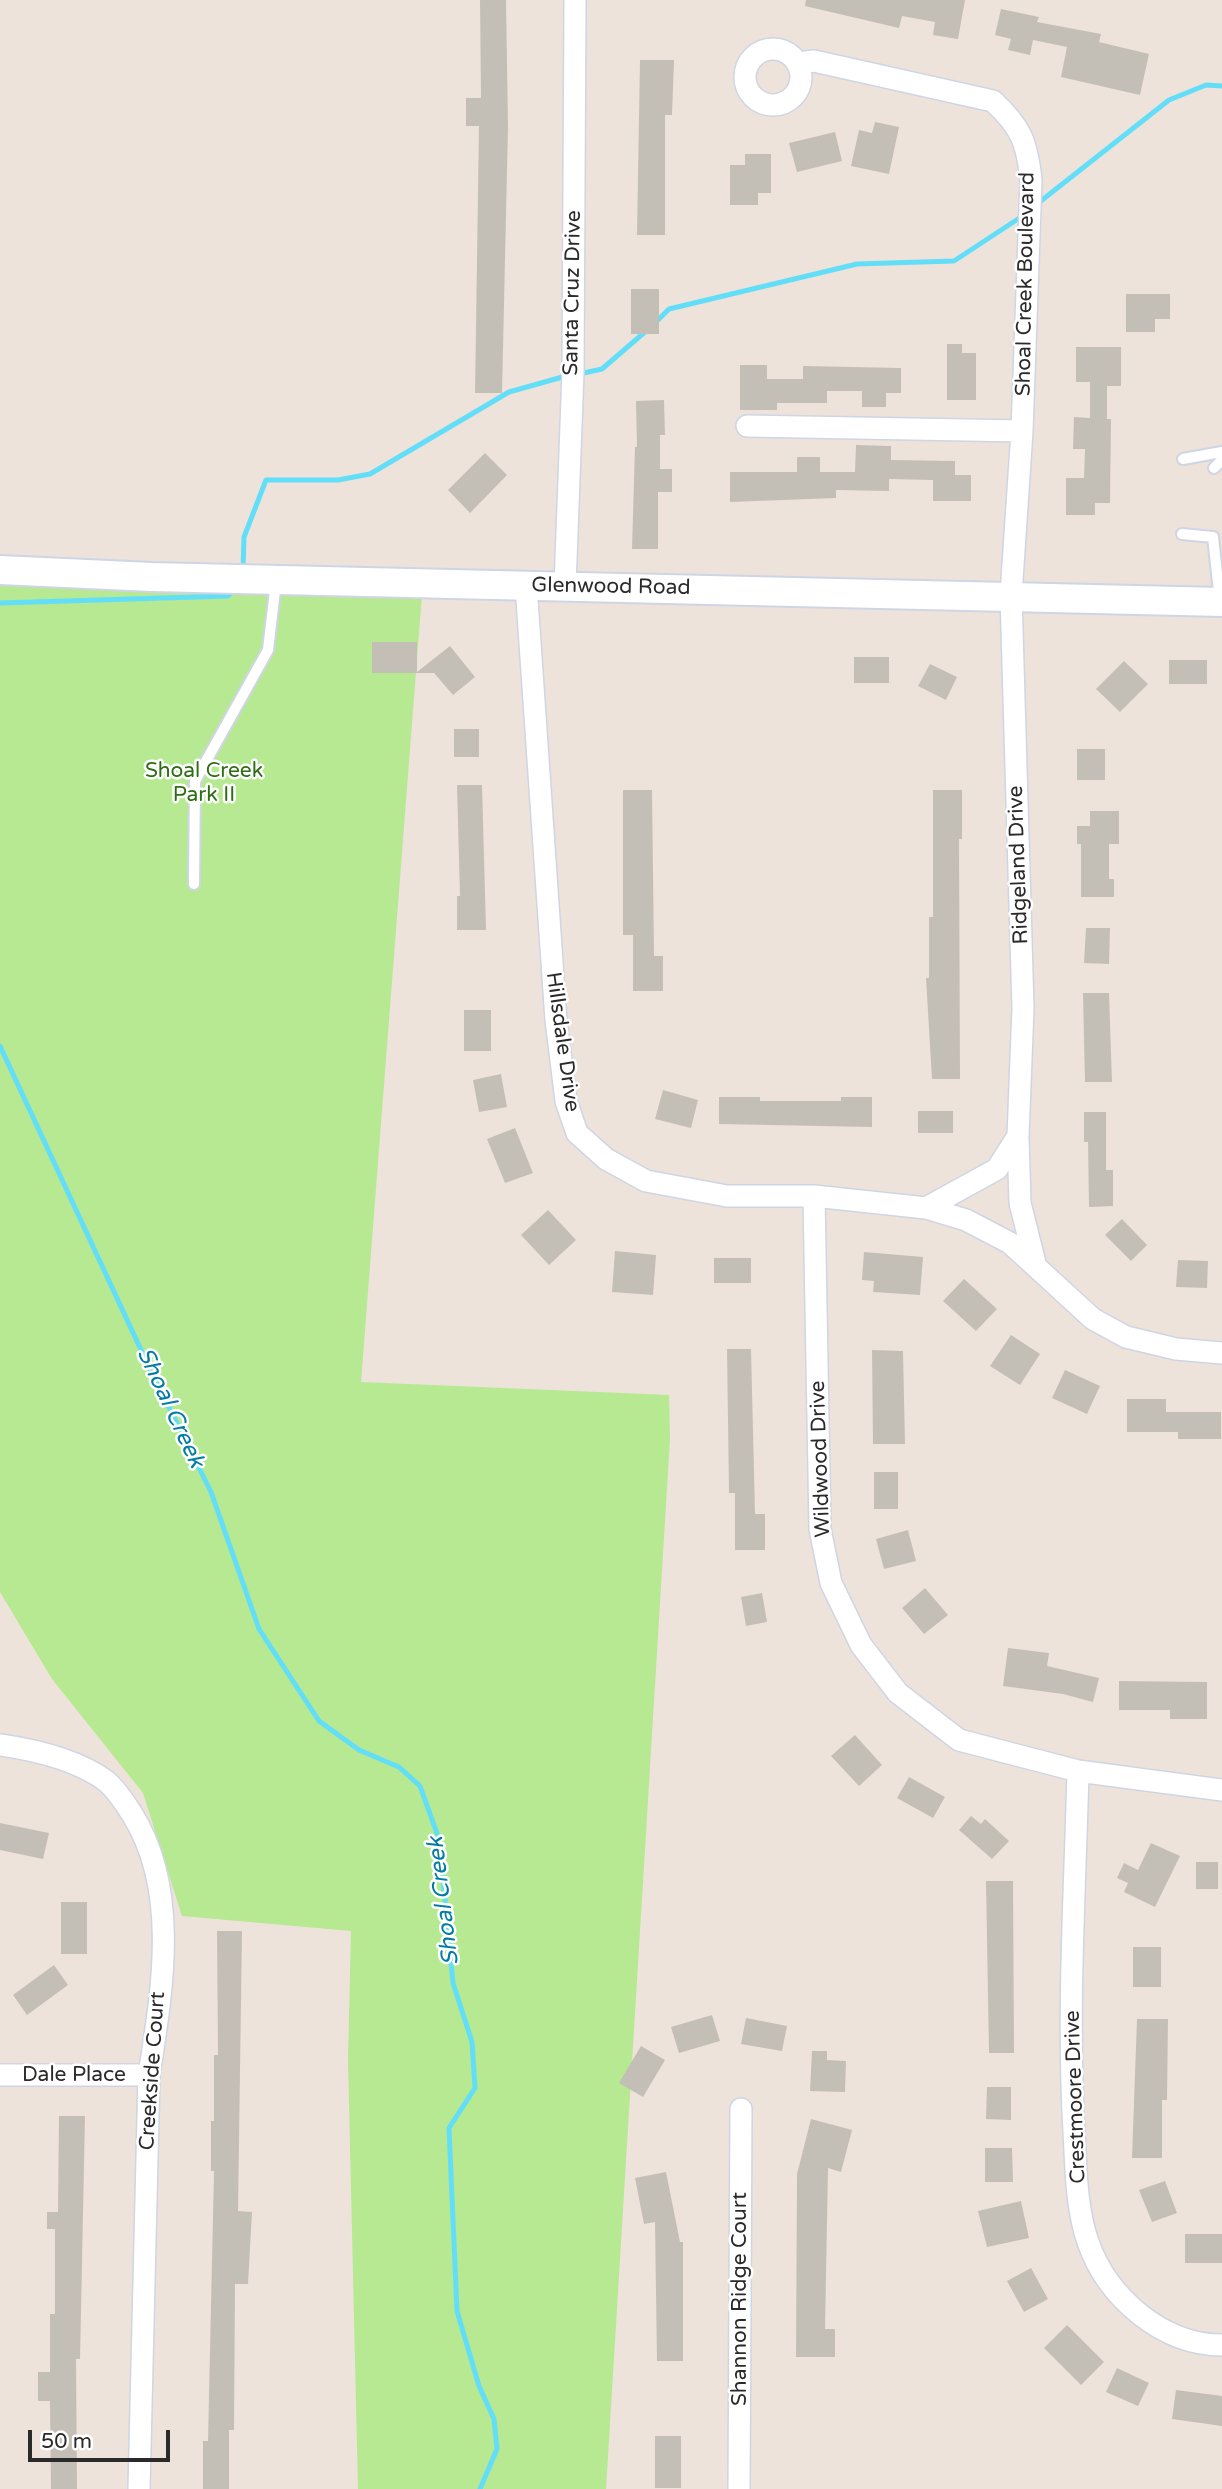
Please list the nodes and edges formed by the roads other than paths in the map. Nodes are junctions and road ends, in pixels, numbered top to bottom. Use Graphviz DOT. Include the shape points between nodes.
graph roads {
  1 [pos="575,0"];
  2 [pos="798,63"];
  3 [pos="747,426"];
  4 [pos="1022,431"];
  5 [pos="1222,452"];
  6 [pos="1183,459"];
  7 [pos="1182,534"];
  8 [pos="0,570"];
  9 [pos="276,580"];
  10 [pos="527,585"];
  11 [pos="565,586"];
  12 [pos="1010,595"];
  13 [pos="1221,602"];
  14 [pos="194,884"];
  15 [pos="1018,1136"];
  16 [pos="814,1196"];
  17 [pos="926,1208"];
  18 [pos="1036,1266"];
  19 [pos="1222,1353"];
  20 [pos="0,1745"];
  21 [pos="1078,1772"];
  22 [pos="1222,1790"];
  23 [pos="0,2075"];
  24 [pos="149,2075"];
  25 [pos="741,2109"];
  26 [pos="1222,2345"];
  27 [pos="139,2489"];
  28 [pos="739,2489"];
  1 -- 11 [label="street, Santa Cruz Drive" via="573,372"];
  2 -- 4 [label="street, Shoal Creek Boulevard" via="814,61 993,101 1014,120 1027,147 1031,180"];
  3 -- 4 [label="street"];
  4 -- 12 [label="street, Shoal Creek Boulevard"];
  5 -- 6 [label="lane"];
  7 -- 13 [label="lane" via="1213,537"];
  8 -- 9 [label="main road, Glenwood Road"];
  9 -- 10 [label="main road, Glenwood Road"];
  9 -- 14 [label="lane" via="268,650 195,781"];
  10 -- 11 [label="main road, Glenwood Road"];
  10 -- 16 [label="street, Hillsdale Drive" via="556,1020 566,1101 577,1133 606,1159 646,1181 727,1196"];
  11 -- 12 [label="main road, Glenwood Road"];
  12 -- 13 [label="main road, Glenwood Road"];
  12 -- 15 [label="street, Ridgeland Drive" via="1023,1008"];
  15 -- 17 [label="street" via="997,1169"];
  15 -- 18 [label="street, Ridgeland Drive" via="1020,1202"];
  16 -- 17 [label="street, Hillsdale Drive"];
  16 -- 21 [label="street, Wildwood Drive" via="820,1529 831,1583 861,1645 898,1693 959,1740"];
  17 -- 18 [label="street" via="966,1220 1010,1243"];
  18 -- 19 [label="street" via="1093,1319 1126,1336 1176,1349"];
  20 -- 24 [label="street, Creekside Court" via="56,1757 106,1781 130,1811 152,1852 163,1938"];
  21 -- 22 [label="street, Wildwood Drive"];
  21 -- 26 [label="street, Crestmoore Drive" via="1070,2066 1077,2183 1087,2242 1110,2286 1152,2325 1207,2345"];
  23 -- 24 [label="street, Dale Place"];
  24 -- 27 [label="street, Creekside Court"];
  25 -- 28 [label="street, Shannon Ridge Court"];
}
